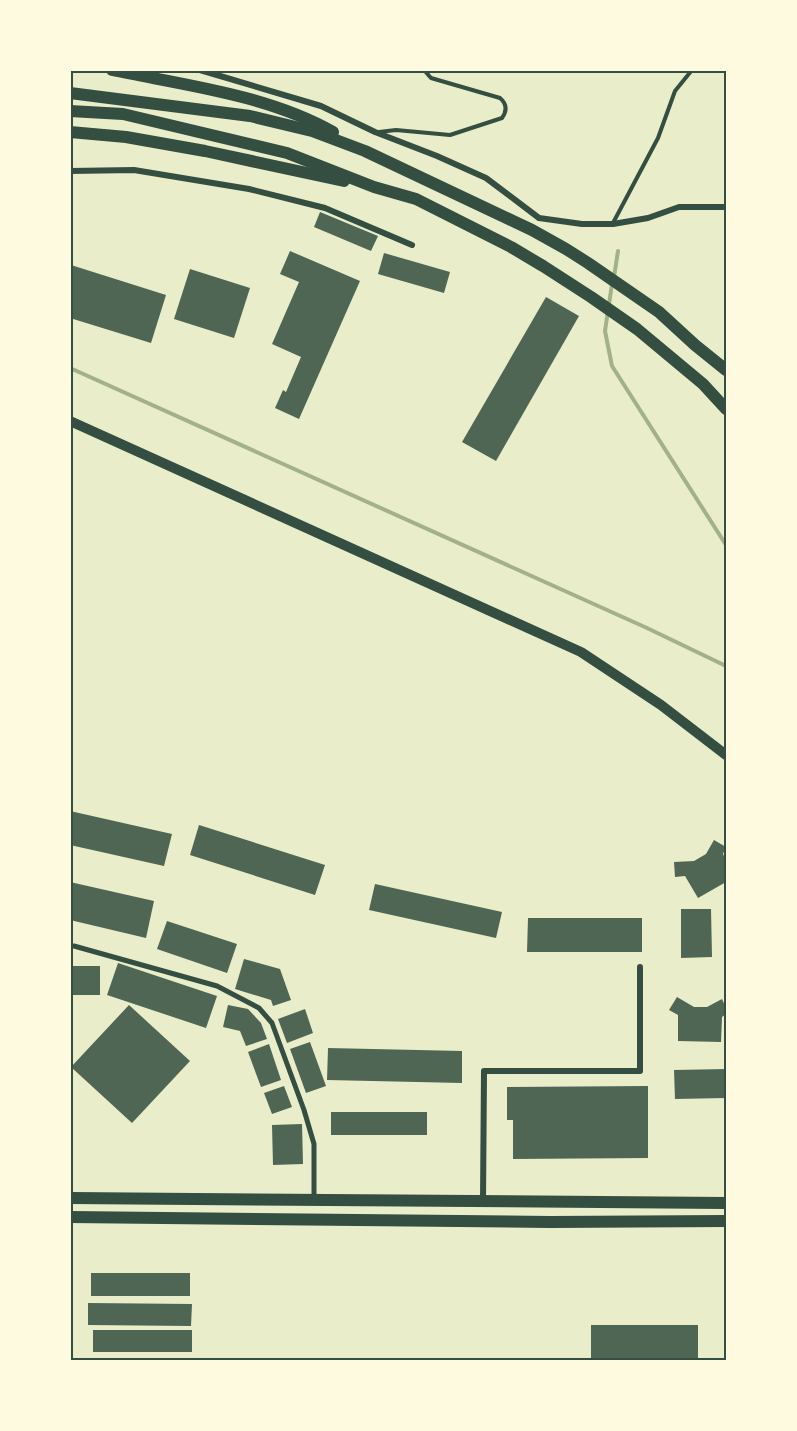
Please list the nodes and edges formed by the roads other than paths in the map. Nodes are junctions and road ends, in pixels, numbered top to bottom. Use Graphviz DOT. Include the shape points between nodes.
graph roads {
  1 [pos="112,70"];
  2 [pos="200,70"];
  3 [pos="423,70"];
  4 [pos="693,70"];
  5 [pos="70,93"];
  6 [pos="70,111"];
  7 [pos="70,132"];
  8 [pos="375,132"];
  9 [pos="365,151"];
  10 [pos="70,171"];
  11 [pos="374,187"];
  12 [pos="726,207"];
  13 [pos="613,224"];
  14 [pos="412,245"];
  15 [pos="726,370"];
  16 [pos="726,409"];
  17 [pos="70,421"];
  18 [pos="726,755"];
  19 [pos="74,946"];
  20 [pos="640,967"];
  21 [pos="70,1198"];
  22 [pos="314,1200"];
  23 [pos="483,1201"];
  24 [pos="726,1203"];
  25 [pos="70,1217"];
  26 [pos="726,1221"];
  1 -- 9 [label="main road" via="253,99 319,124"];
  2 -- 8 [label="street" via="321,106"];
  3 -- 8 [label="lane" via="430,78 500,98 506,108 504,115 450,135"];
  4 -- 13 [label="lane" via="675,91 658,138"];
  5 -- 9 [label="main road" via="250,116 312,131"];
  6 -- 11 [label="main road" via="123,114 287,153"];
  7 -- 11 [label="main road" via="194,149"];
  8 -- 13 [label="street" via="486,178 539,218"];
  9 -- 15 [label="main road" via="557,243 659,312"];
  10 -- 14 [label="street" via="134,170 249,189 324,208"];
  11 -- 16 [label="main road" via="416,200 543,266 637,329 703,384"];
  12 -- 13 [label="street" via="679,207"];
  17 -- 18 [label="main road" via="581,652 661,705"];
  19 -- 22 [label="street" via="217,986 259,1008 272,1023 314,1144"];
  20 -- 23 [label="street" via="640,1071 484,1071"];
  21 -- 22 [label="main road"];
  22 -- 23 [label="main road"];
  23 -- 24 [label="main road"];
  25 -- 26 [label="main road"];
}
